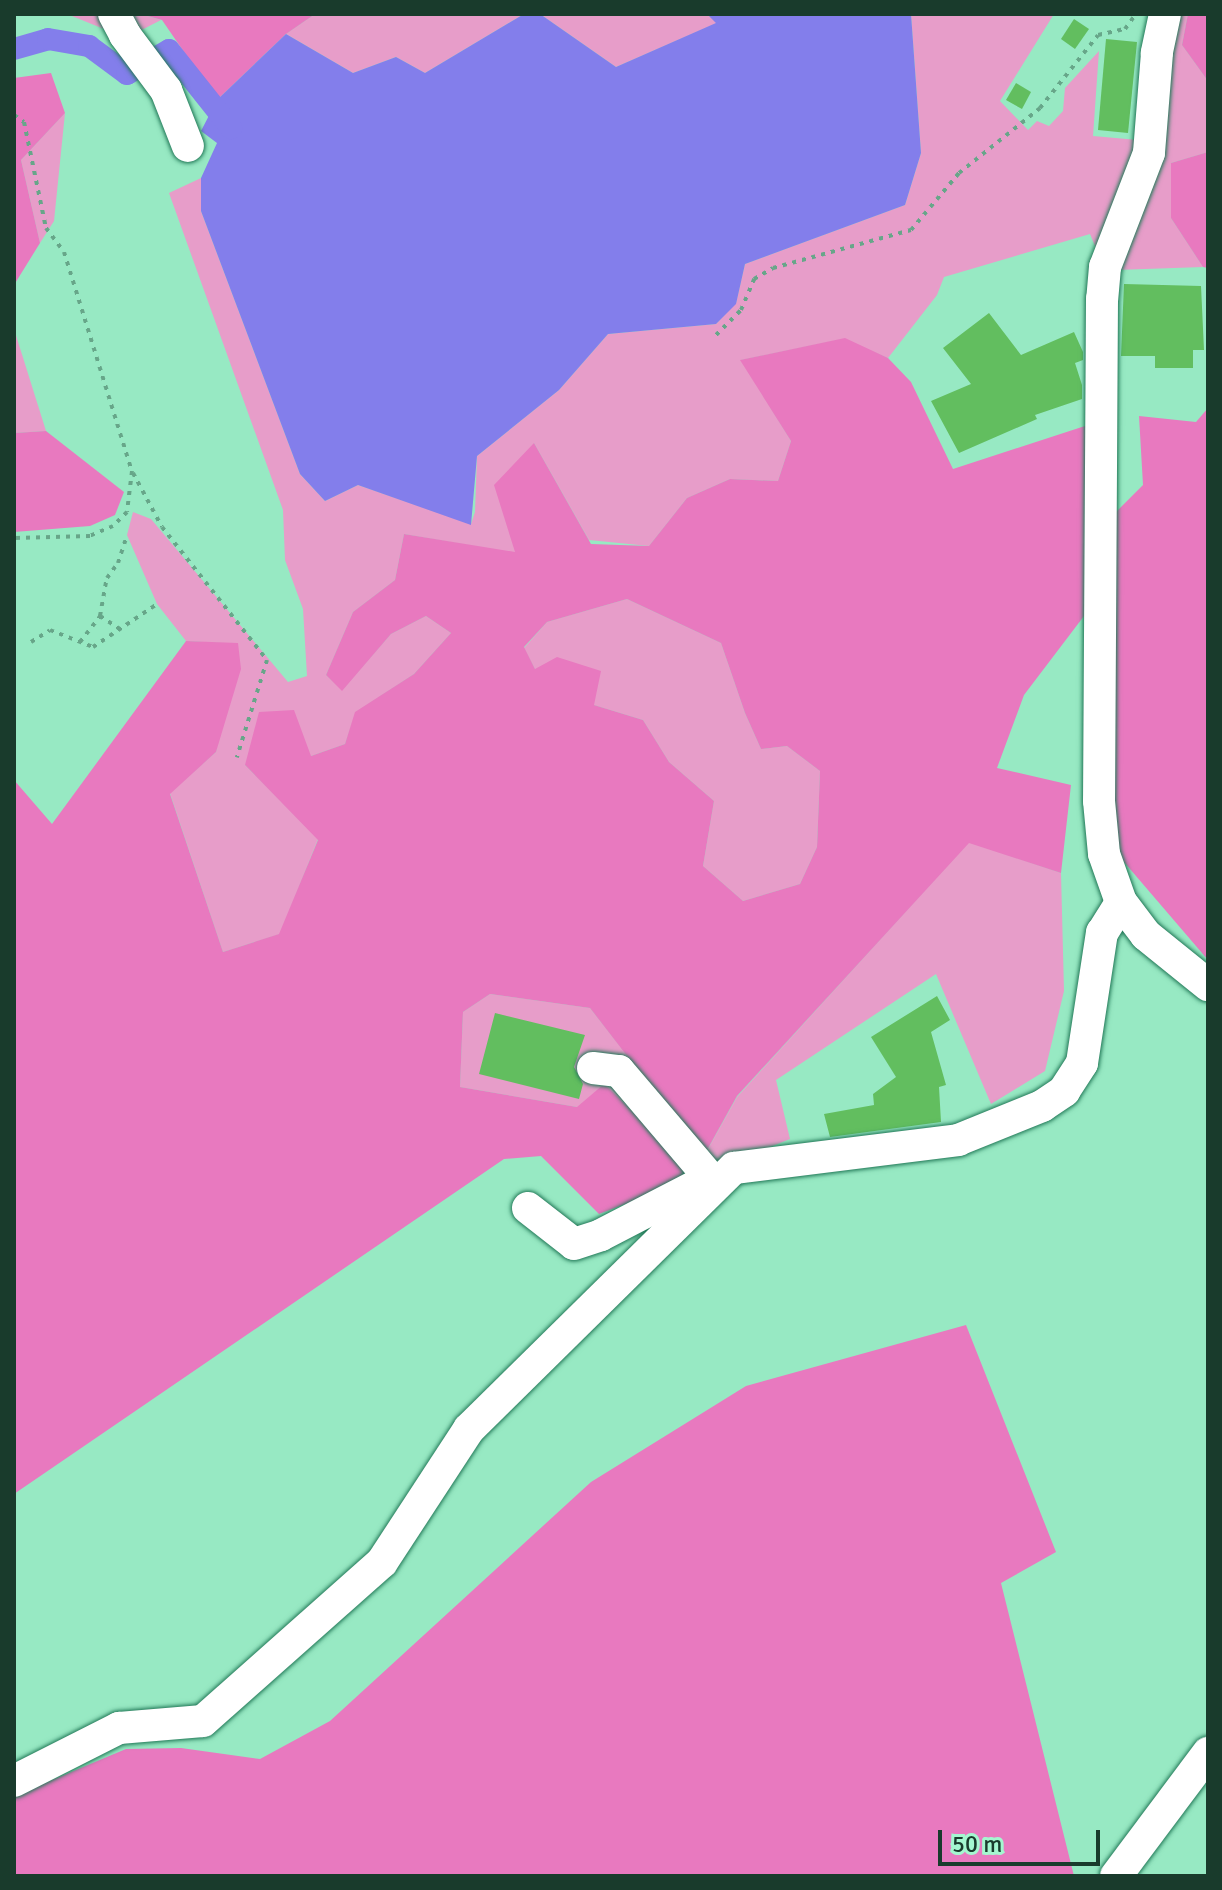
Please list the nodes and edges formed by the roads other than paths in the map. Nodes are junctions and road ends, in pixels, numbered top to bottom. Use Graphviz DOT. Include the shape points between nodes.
graph roads {
  1 [pos="1165,14"];
  2 [pos="119,24"];
  3 [pos="188,146"];
  4 [pos="1121,902"];
  5 [pos="1208,985"];
  6 [pos="593,1068"];
  7 [pos="722,1173"];
  8 [pos="528,1208"];
  9 [pos="1208,1753"];
  10 [pos="14,1781"];
  11 [pos="1116,1876"];
  1 -- 4 [label="street" via="1149,153 1105,267 1102,299 1099,801 1104,854"];
  2 -- 3 [label="street" via="166,90"];
  4 -- 5 [label="street" via="1146,935"];
  4 -- 7 [label="street" via="1102,933 1082,1063 1064,1091 1042,1106 958,1140"];
  6 -- 7 [label="street" via="619,1071"];
  7 -- 8 [label="street" via="574,1244"];
  7 -- 10 [label="street" via="469,1429 382,1562 203,1721 119,1728"];
  9 -- 11 [label="street"];
}
